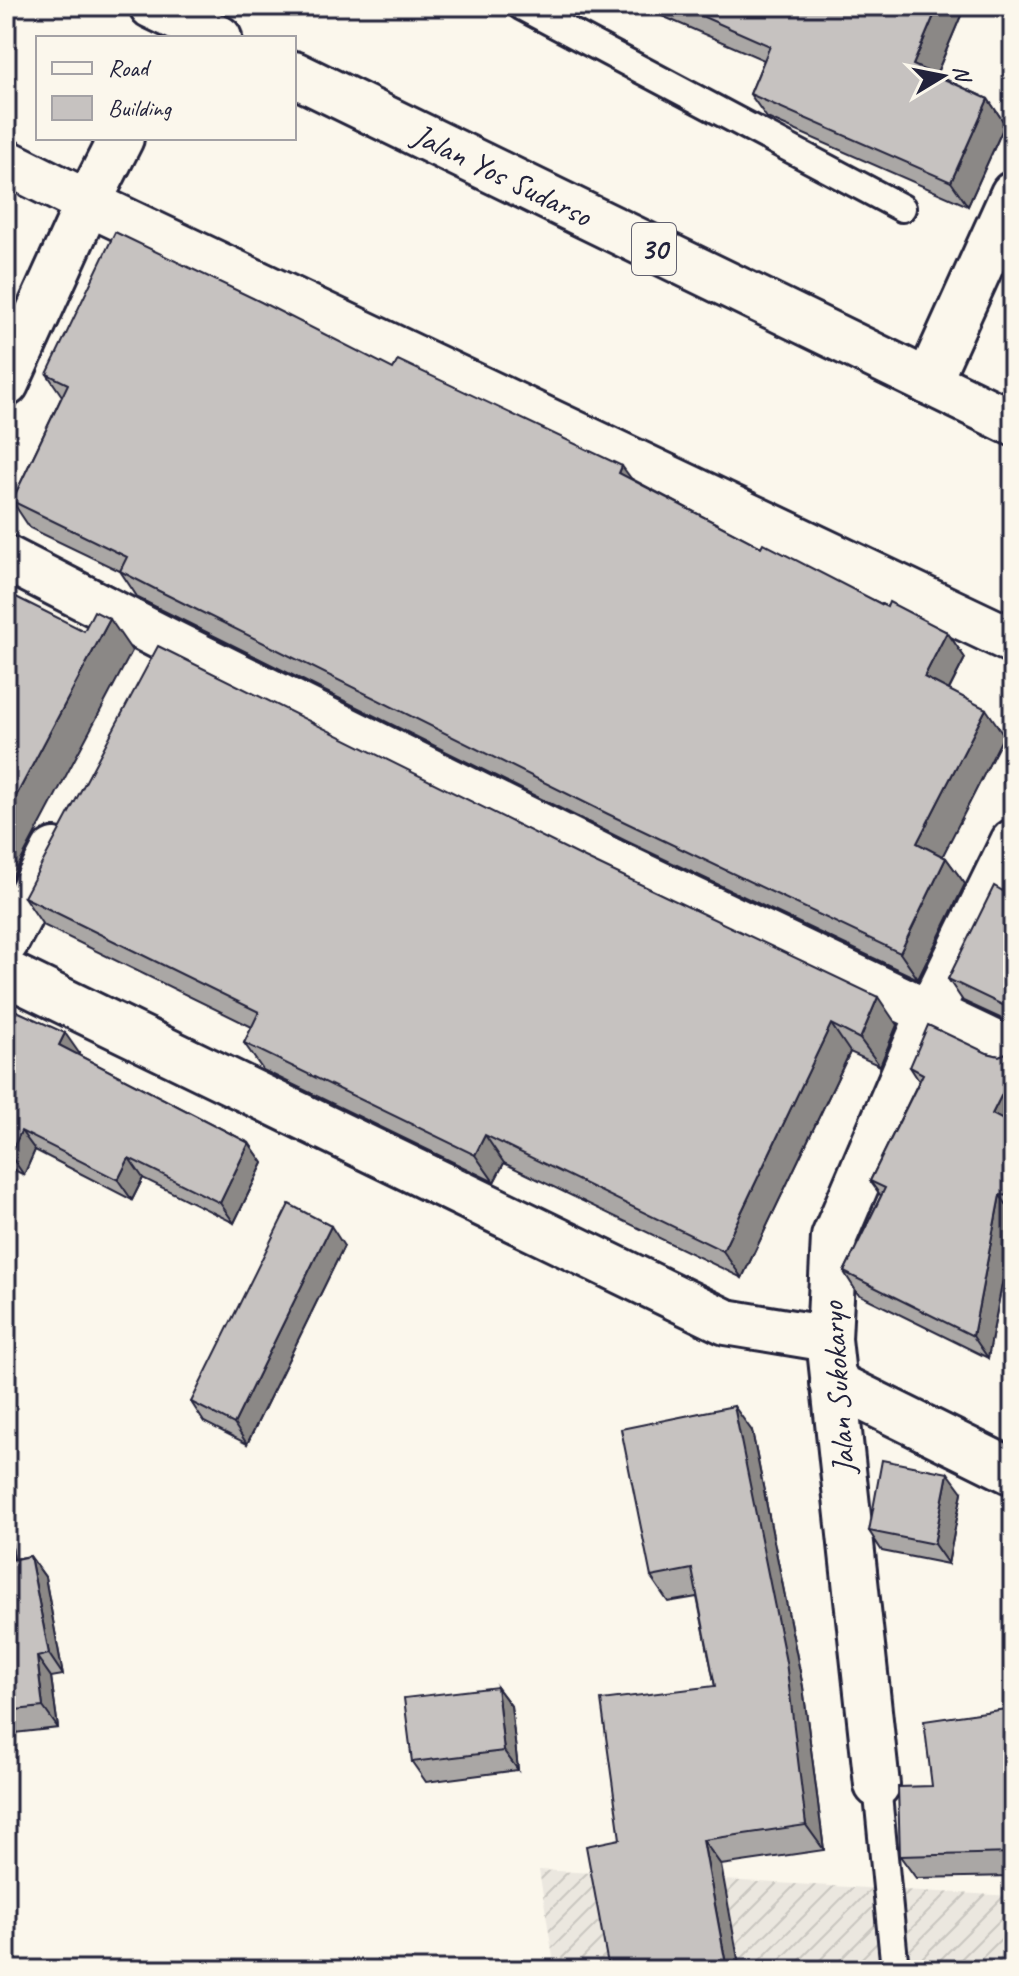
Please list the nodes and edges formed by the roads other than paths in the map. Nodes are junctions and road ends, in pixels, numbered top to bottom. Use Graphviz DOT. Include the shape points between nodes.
graph roads {
  1 [pos="521,6"];
  2 [pos="169,17"];
  3 [pos="214,36"];
  4 [pos="296,75"];
  5 [pos="120,140"];
  6 [pos="6,162"];
  7 [pos="1013,194"];
  8 [pos="88,203"];
  9 [pos="902,208"];
  10 [pos="928,382"];
  11 [pos="6,384"];
  12 [pos="1013,423"];
  13 [pos="6,558"];
  14 [pos="1013,641"];
  15 [pos="72,819"];
  16 [pos="1013,842"];
  17 [pos="6,942"];
  18 [pos="6,973"];
  19 [pos="930,1012"];
  20 [pos="1013,1052"];
  21 [pos="829,1339"];
  22 [pos="833,1383"];
  23 [pos="1011,1471"];
  24 [pos="877,1785"];
  25 [pos="895,1970"];
  1 -- 9 [label="lane"];
  2 -- 3 [label="main road"];
  4 -- 10 [label="main road, Jalan Yos Sudarso / 30"];
  5 -- 8 [label="main road"];
  6 -- 8 [label="main road"];
  7 -- 10 [label="main road"];
  8 -- 11 [label="main road"];
  8 -- 14 [label="main road"];
  10 -- 12 [label="main road, Jalan Yos Sudarso / 30"];
  13 -- 19 [label="main road" via="159,654"];
  15 -- 17 [label="main road"];
  16 -- 19 [label="main road, Jalan Sukokaryo"];
  18 -- 21 [label="main road" via="726,1322"];
  19 -- 20 [label="main road"];
  19 -- 21 [label="main road, Jalan Sukokaryo" via="834,1237"];
  21 -- 22 [label="main road, Jalan Sukokaryo"];
  22 -- 23 [label="main road"];
  22 -- 24 [label="main road, Jalan Sukokaryo"];
  24 -- 25 [label="lane, Jalan Sukokaryo"];
}
